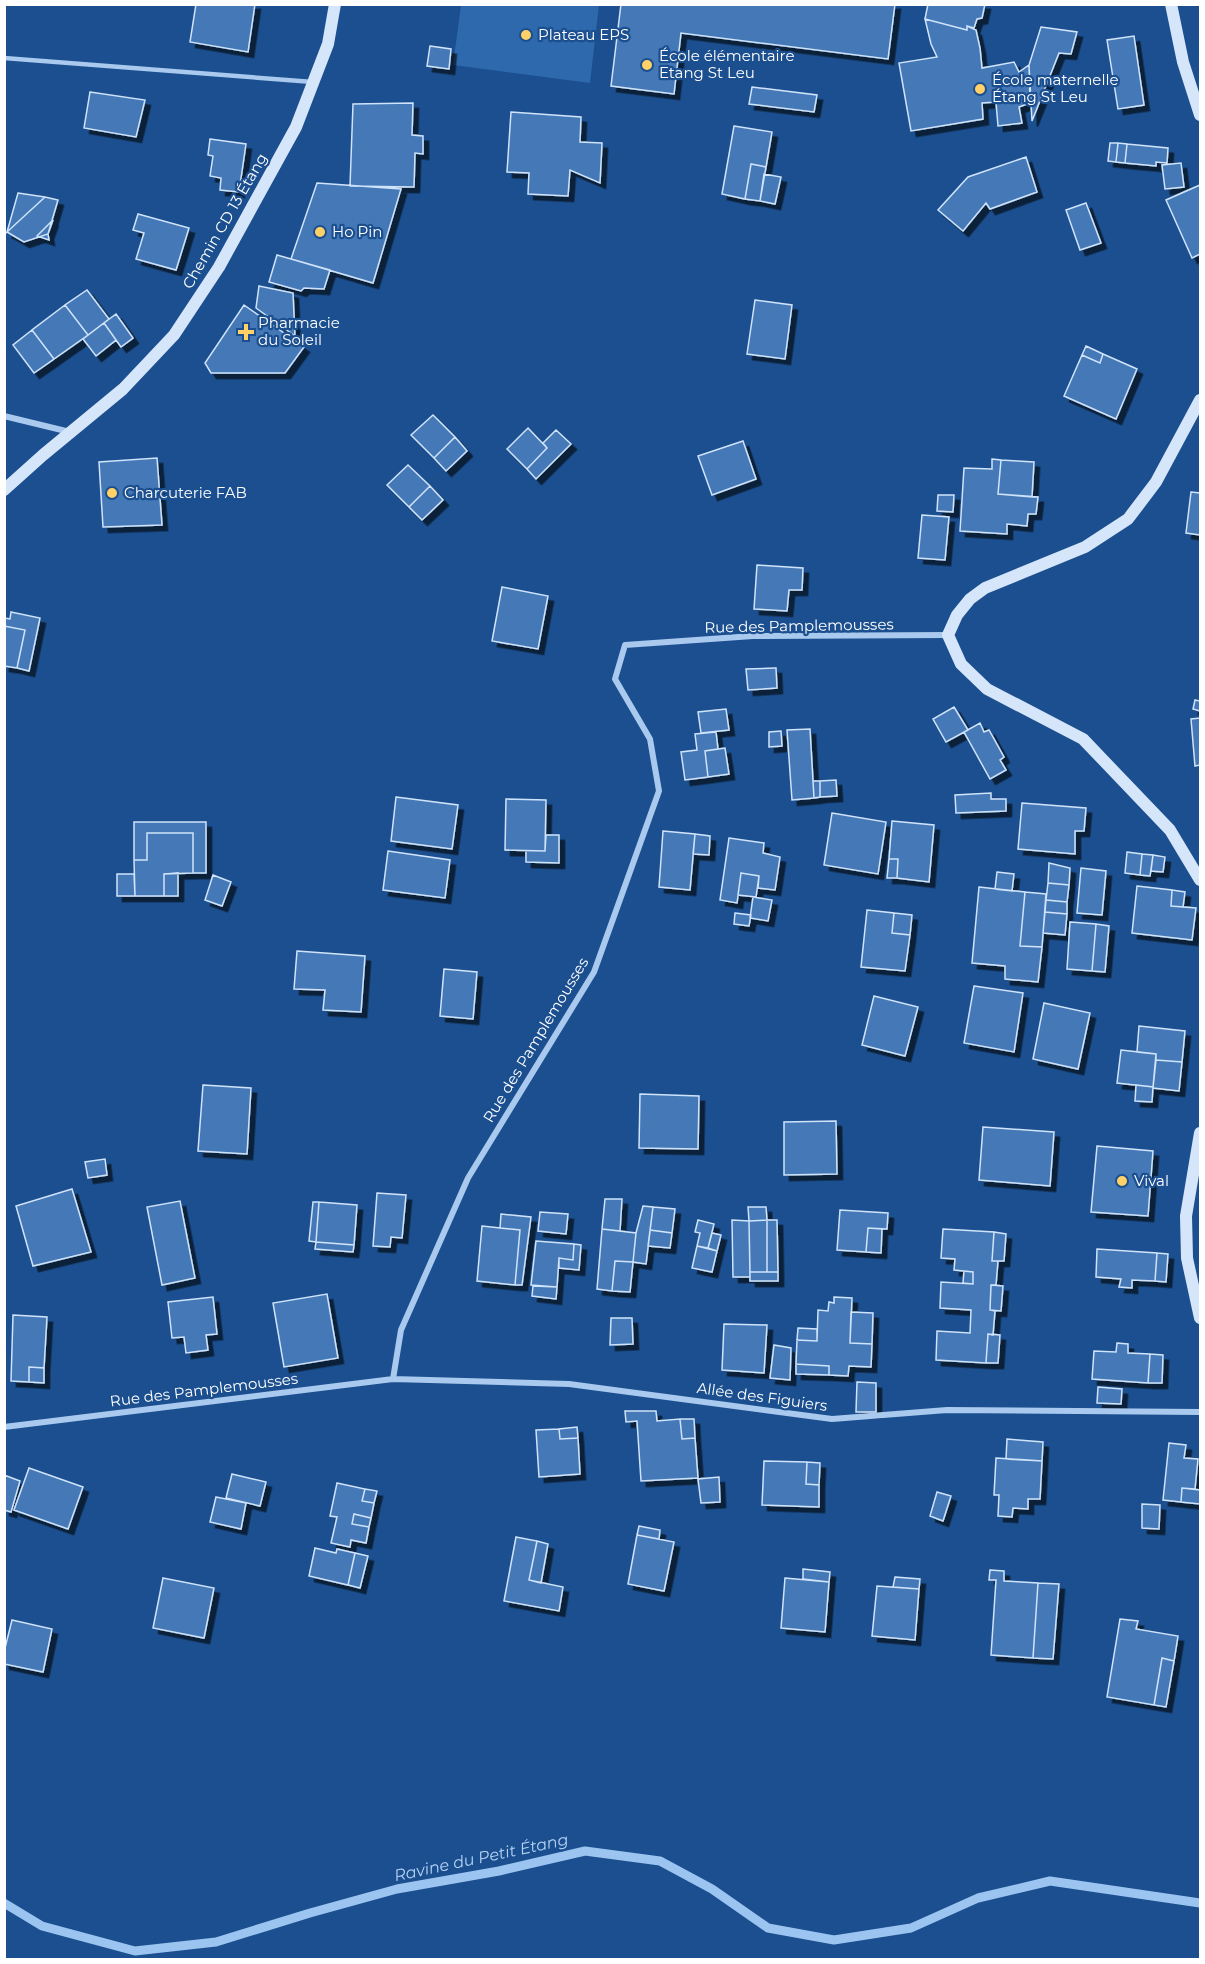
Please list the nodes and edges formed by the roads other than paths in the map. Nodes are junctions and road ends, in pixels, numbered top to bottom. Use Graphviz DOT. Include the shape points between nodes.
graph roads {
  1 [pos="335,4"];
  2 [pos="1171,4"];
  3 [pos="4,58"];
  4 [pos="313,82"];
  5 [pos="1200,115"];
  6 [pos="1200,400"];
  7 [pos="4,416"];
  8 [pos="70,432"];
  9 [pos="4,490"];
  10 [pos="948,635"];
  11 [pos="1200,880"];
  12 [pos="1200,1133"];
  13 [pos="1200,1318"];
  14 [pos="393,1378"];
  15 [pos="1200,1412"];
  16 [pos="4,1427"];
  1 -- 4 [label="main road, Chemin CD 13 Étang" via="328,44"];
  2 -- 5 [label="main road" via="1183,62"];
  3 -- 4 [label="lane"];
  4 -- 8 [label="main road, Chemin CD 13 Étang" via="296,127 219,267 174,335 123,389"];
  6 -- 10 [label="main road" via="1156,482 1128,519 1085,547 985,588 957,615"];
  7 -- 8 [label="street"];
  8 -- 9 [label="main road, Chemin CD 13 Étang"];
  10 -- 11 [label="main road" via="961,664 987,689 1083,740 1170,830"];
  10 -- 14 [label="street, Rue des Pamplemousses" via="753,636 625,645 615,680 650,739 659,791 594,972 468,1178 401,1330"];
  12 -- 13 [label="main road" via="1186,1216 1186,1258"];
  14 -- 15 [label="street, Allée des Figuiers" via="569,1383 832,1419 947,1410"];
  14 -- 16 [label="street, Rue des Pamplemousses"];
}
